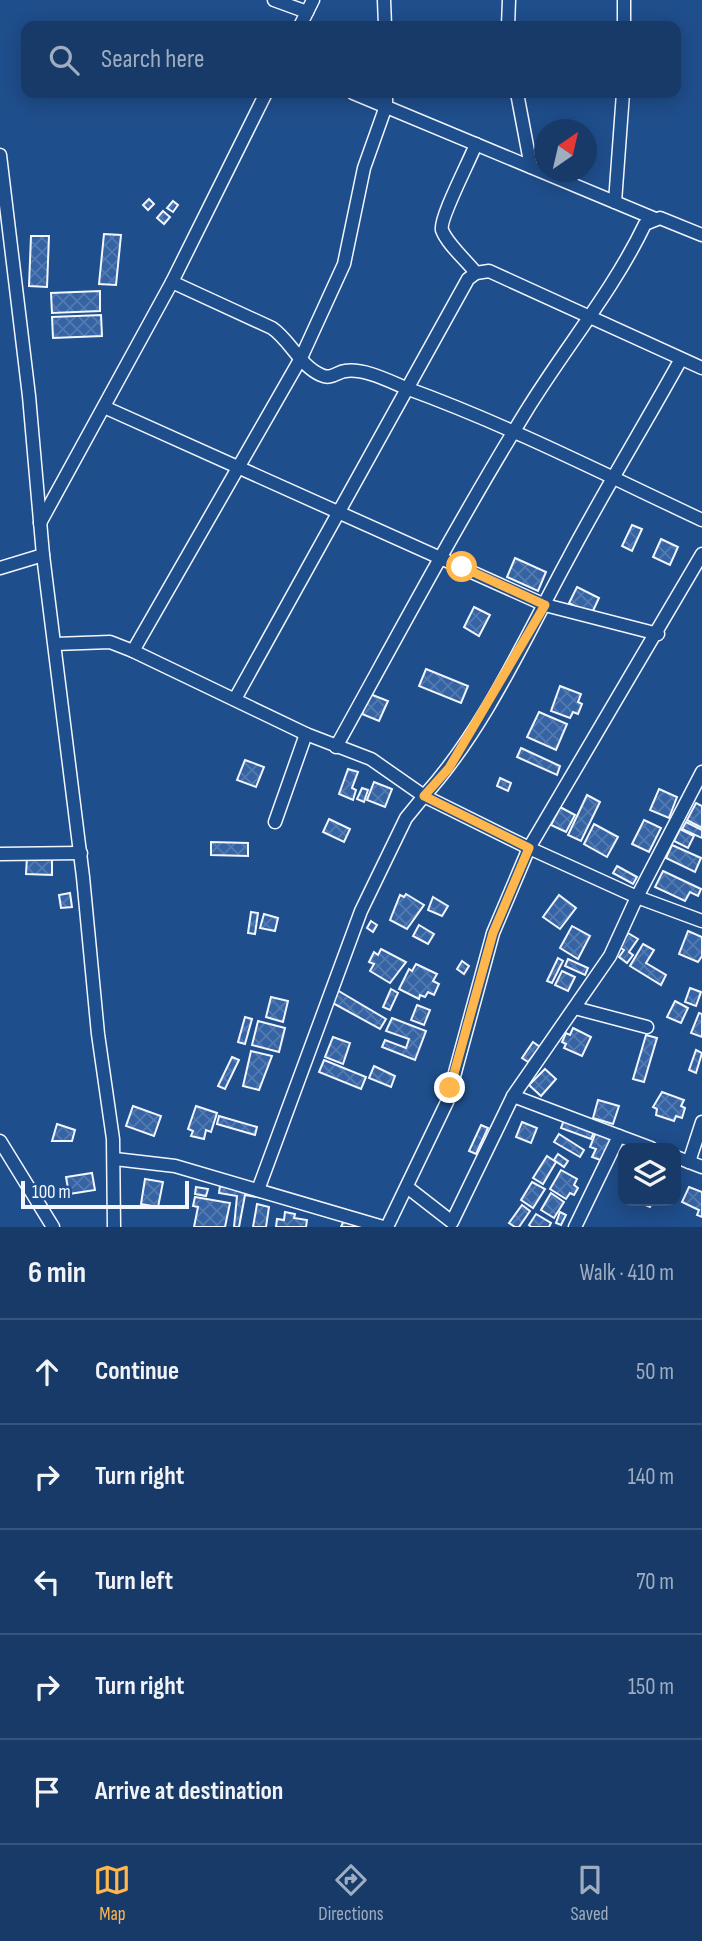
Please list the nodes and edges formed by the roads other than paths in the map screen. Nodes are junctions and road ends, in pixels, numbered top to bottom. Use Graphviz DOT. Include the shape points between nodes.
graph roads {
  1 [pos="274,0"];
  2 [pos="384,0"];
  3 [pos="509,0"];
  4 [pos="624,0"];
  5 [pos="310,6"];
  6 [pos="385,21"];
  7 [pos="508,21"];
  8 [pos="624,21"];
  9 [pos="264,98"];
  10 [pos="518,98"];
  11 [pos="623,98"];
  12 [pos="386,99"];
  13 [pos="476,144"];
  14 [pos="0,155"];
  15 [pos="531,167"];
  16 [pos="615,202"];
  17 [pos="653,218"];
  18 [pos="701,233"];
  19 [pos="4,238"];
  20 [pos="476,273"];
  21 [pos="172,282"];
  22 [pos="588,317"];
  23 [pos="301,358"];
  24 [pos="681,359"];
  25 [pos="702,368"];
  26 [pos="407,388"];
  27 [pos="104,407"];
  28 [pos="514,431"];
  29 [pos="237,469"];
  30 [pos="613,478"];
  31 [pos="337,513"];
  32 [pos="702,520"];
  33 [pos="40,524"];
  34 [pos="702,554"];
  35 [pos="43,555"];
  36 [pos="441,557"];
  37 [pos="0,568"];
  38 [pos="545,605"];
  39 [pos="658,634"];
  40 [pos="55,644"];
  41 [pos="133,650"];
  42 [pos="235,699"];
  43 [pos="306,733"];
  44 [pos="335,747"];
  45 [pos="700,780"];
  46 [pos="424,796"];
  47 [pos="275,822"];
  48 [pos="529,848"];
  49 [pos="80,853"];
  50 [pos="0,854"];
  51 [pos="637,897"];
  52 [pos="702,920"];
  53 [pos="575,1008"];
  54 [pos="647,1027"];
  55 [pos="513,1096"];
  56 [pos="702,1122"];
  57 [pos="619,1136"];
  58 [pos="0,1141"];
  59 [pos="638,1143"];
  60 [pos="115,1159"];
  61 [pos="696,1165"];
  62 [pos="407,1187"];
  63 [pos="258,1190"];
  64 [pos="456,1224"];
  65 [pos="53,1227"];
  66 [pos="114,1227"];
  67 [pos="385,1227"];
  68 [pos="575,1227"];
  1 -- 5 [label="street"];
  2 -- 6 [label="street"];
  3 -- 7 [label="street"];
  4 -- 8 [label="street"];
  9 -- 21 [label="street"];
  10 -- 15 [label="street"];
  11 -- 16 [label="street"];
  12 -- 13 [label="street"];
  12 -- 23 [label="street" via="364,168 344,264"];
  13 -- 15 [label="street"];
  13 -- 20 [label="street" via="442,219 442,230"];
  14 -- 19 [label="street"];
  15 -- 16 [label="street"];
  16 -- 17 [label="street"];
  17 -- 18 [label="street"];
  17 -- 22 [label="street"];
  19 -- 33 [label="street" via="28,385"];
  20 -- 22 [label="street" via="489,271"];
  20 -- 26 [label="street" via="468,279"];
  21 -- 23 [label="street" via="271,328 286,337"];
  21 -- 27 [label="street"];
  22 -- 24 [label="street"];
  22 -- 28 [label="street"];
  23 -- 26 [label="street" via="321,376 358,371"];
  23 -- 29 [label="street"];
  24 -- 25 [label="street"];
  24 -- 30 [label="street"];
  26 -- 28 [label="street"];
  26 -- 31 [label="street"];
  27 -- 29 [label="street"];
  27 -- 33 [label="street"];
  28 -- 30 [label="street"];
  28 -- 36 [label="street"];
  29 -- 31 [label="street"];
  29 -- 41 [label="street"];
  30 -- 32 [label="street"];
  30 -- 38 [label="street"];
  31 -- 36 [label="street"];
  31 -- 42 [label="street"];
  33 -- 35 [label="street"];
  34 -- 39 [label="street"];
  35 -- 37 [label="street"];
  35 -- 40 [label="street"];
  36 -- 38 [label="street"];
  36 -- 44 [label="street"];
  38 -- 39 [label="street"];
  38 -- 46 [label="street" via="449,768"];
  39 -- 48 [label="street"];
  40 -- 41 [label="street" via="110,642"];
  40 -- 49 [label="street"];
  41 -- 42 [label="street"];
  42 -- 43 [label="street"];
  43 -- 44 [label="street"];
  43 -- 47 [label="street"];
  44 -- 46 [label="street" via="381,765"];
  45 -- 51 [label="street"];
  46 -- 48 [label="street"];
  46 -- 63 [label="street" via="406,818 361,911"];
  48 -- 51 [label="street"];
  48 -- 62 [label="street" via="493,933 447,1102"];
  49 -- 50 [label="street"];
  49 -- 60 [label="street"];
  51 -- 52 [label="street"];
  51 -- 53 [label="street" via="610,956"];
  53 -- 54 [label="street"];
  53 -- 55 [label="street"];
  55 -- 57 [label="street"];
  55 -- 64 [label="street"];
  56 -- 61 [label="street"];
  57 -- 59 [label="street"];
  57 -- 68 [label="street"];
  58 -- 65 [label="street"];
  60 -- 63 [label="street" via="176,1166"];
  60 -- 66 [label="street"];
  62 -- 64 [label="street"];
  62 -- 67 [label="street"];
  63 -- 67 [label="street"];
}
